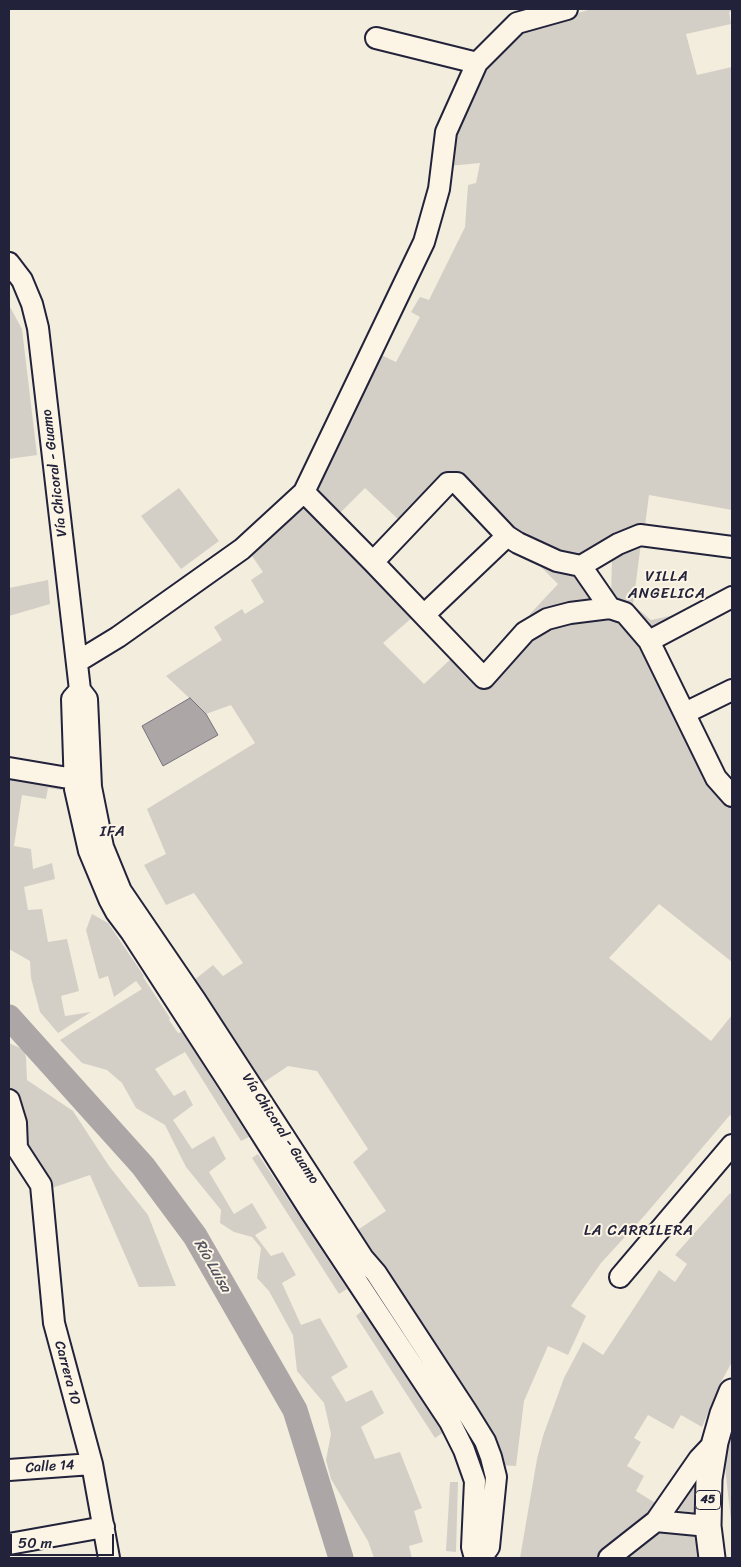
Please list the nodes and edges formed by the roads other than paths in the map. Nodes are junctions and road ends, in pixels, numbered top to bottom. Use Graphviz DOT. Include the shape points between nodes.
graph roads {
  1 [pos="568,9"];
  2 [pos="519,16"];
  3 [pos="376,38"];
  4 [pos="477,63"];
  5 [pos="9,263"];
  6 [pos="304,492"];
  7 [pos="507,536"];
  8 [pos="732,547"];
  9 [pos="373,562"];
  10 [pos="581,566"];
  11 [pos="732,597"];
  12 [pos="610,608"];
  13 [pos="424,615"];
  14 [pos="649,641"];
  15 [pos="77,662"];
  16 [pos="732,690"];
  17 [pos="685,713"];
  18 [pos="9,768"];
  19 [pos="724,775"];
  20 [pos="80,785"];
  21 [pos="732,796"];
  22 [pos="9,1100"];
  23 [pos="13,1145"];
  24 [pos="732,1145"];
  25 [pos="620,1277"];
  26 [pos="367,1278"];
  27 [pos="732,1392"];
  28 [pos="715,1442"];
  29 [pos="92,1464"];
  30 [pos="9,1470"];
  31 [pos="656,1521"];
  32 [pos="708,1526"];
  33 [pos="104,1527"];
  34 [pos="9,1544"];
  35 [pos="109,1558"];
  36 [pos="475,1558"];
  37 [pos="481,1558"];
  38 [pos="609,1558"];
  39 [pos="712,1558"];
  1 -- 2 [label="street"];
  2 -- 4 [label="street"];
  3 -- 4 [label="street"];
  4 -- 6 [label="street" via="446,132 439,189 424,242"];
  5 -- 15 [label="street, Vía Chicoral - Guamo" via="22,280 38,328"];
  6 -- 9 [label="street"];
  6 -- 15 [label="street" via="242,549 118,637"];
  7 -- 9 [label="street" via="457,484 448,483"];
  7 -- 10 [label="street" via="557,561"];
  7 -- 13 [label="street"];
  8 -- 10 [label="street" via="640,535"];
  9 -- 13 [label="street"];
  10 -- 12 [label="street"];
  11 -- 14 [label="street"];
  12 -- 13 [label="street" via="547,619 524,632 484,678"];
  12 -- 14 [label="street" via="625,614"];
  14 -- 17 [label="street"];
  15 -- 20 [label="street, Vía Chicoral - Guamo" via="80,690 72,699"];
  16 -- 17 [label="street"];
  17 -- 19 [label="street"];
  18 -- 20 [label="street"];
  19 -- 21 [label="street"];
  20 -- 26 [label="street, Vía Chicoral - Guamo" via="89,851 108,899 116,912 138,928 270,1129 311,1212"];
  22 -- 23 [label="street" via="16,1123"];
  23 -- 29 [label="street, Carrera 10" via="41,1185 54,1323"];
  24 -- 25 [label="street"];
  26 -- 36 [label="street, Vía Chicoral - Guamo" via="464,1450 475,1481 472,1547"];
  26 -- 37 [label="street, Vía Chicoral - Guamo" via="485,1441 496,1477 489,1547"];
  27 -- 28 [label="main road, 45"];
  28 -- 31 [label="street" via="699,1459"];
  28 -- 32 [label="main road, 45" via="708,1487"];
  29 -- 30 [label="street, Calle 14"];
  29 -- 33 [label="street, Carrera 10"];
  31 -- 32 [label="street"];
  31 -- 38 [label="street"];
  32 -- 39 [label="main road, 45"];
  33 -- 34 [label="street"];
  33 -- 35 [label="street, Carrera 10"];
}
